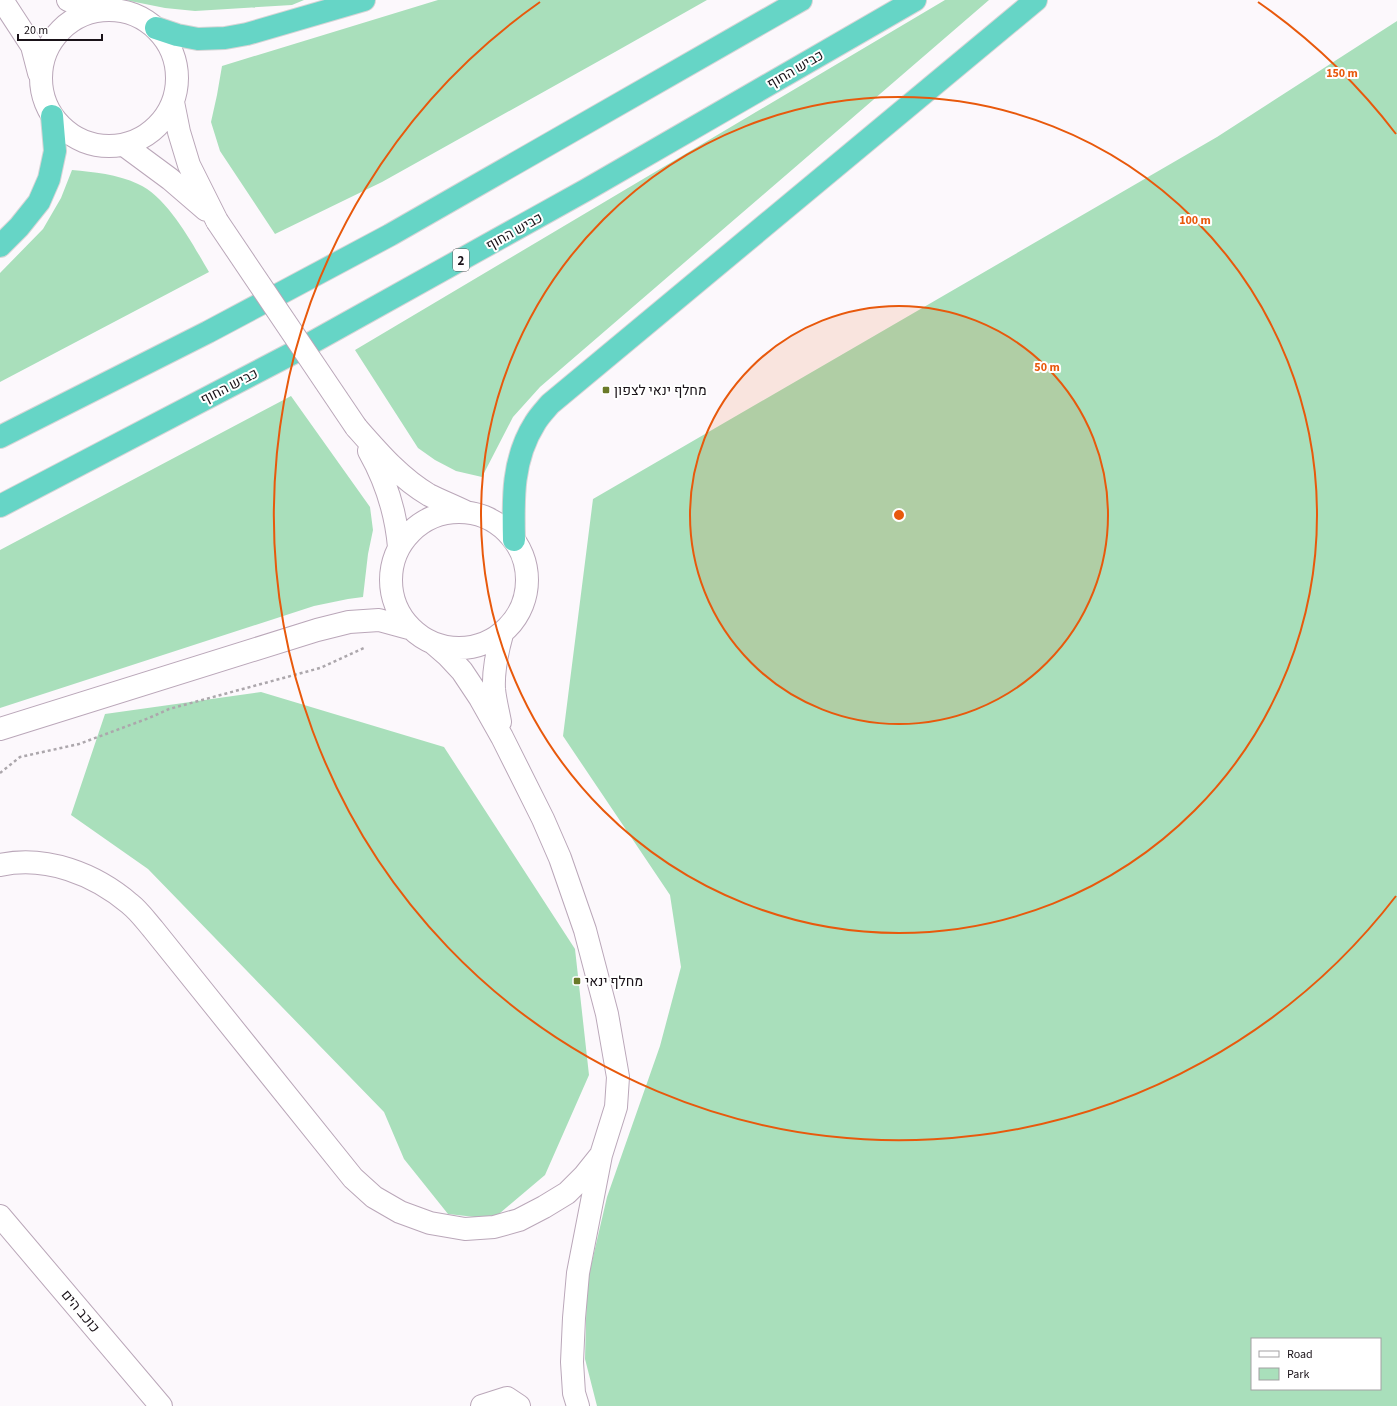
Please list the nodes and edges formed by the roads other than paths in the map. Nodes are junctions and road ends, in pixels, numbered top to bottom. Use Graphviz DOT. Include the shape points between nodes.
graph roads {
  1 [pos="2,0"];
  2 [pos="68,0"];
  3 [pos="364,0"];
  4 [pos="801,0"];
  5 [pos="915,0"];
  6 [pos="1036,0"];
  7 [pos="93,11"];
  8 [pos="156,28"];
  9 [pos="40,76"];
  10 [pos="173,102"];
  11 [pos="52,116"];
  12 [pos="124,145"];
  13 [pos="217,221"];
  14 [pos="0,246"];
  15 [pos="356,427"];
  16 [pos="0,438"];
  17 [pos="0,506"];
  18 [pos="466,512"];
  19 [pos="514,540"];
  20 [pos="399,547"];
  21 [pos="412,629"];
  22 [pos="502,634"];
  23 [pos="433,643"];
  24 [pos="0,729"];
  25 [pos="502,737"];
  26 [pos="0,865"];
  27 [pos="601,1155"];
  28 [pos="0,1216"];
  29 [pos="161,1406"];
  30 [pos="482,1406"];
  31 [pos="520,1406"];
  32 [pos="578,1406"];
  1 -- 9 [label="main road" via="32,46"];
  2 -- 7 [label="main road"];
  3 -- 8 [label="highway" via="225,38 177,35"];
  4 -- 16 [label="highway" via="390,235 208,332"];
  5 -- 17 [label="highway, כביש החוף / 2" via="593,186 295,352"];
  6 -- 19 [label="highway" via="550,404 535,423 518,463 514,484"];
  7 -- 8 [label="main road" via="116,9 137,16"];
  7 -- 9 [label="main road" via="72,19 55,34 44,53"];
  8 -- 10 [label="main road" via="170,46 176,65 177,83"];
  9 -- 11 [label="main road" via="43,98"];
  10 -- 12 [label="main road" via="165,117 154,129 140,139"];
  10 -- 13 [label="main road" via="189,165"];
  11 -- 12 [label="main road" via="66,131 83,142 104,146"];
  11 -- 14 [label="highway" via="55,151 49,179 39,202"];
  12 -- 13 [label="main road" via="170,179"];
  13 -- 15 [label="main road, bridge"];
  15 -- 18 [label="main road" via="402,476 428,494"];
  15 -- 20 [label="main road" via="378,466 390,497 398,527"];
  18 -- 19 [label="main road" via="498,524"];
  18 -- 20 [label="main road" via="444,514 422,522"];
  19 -- 22 [label="main road" via="527,571 526,593 519,614"];
  20 -- 21 [label="main road" via="392,568 392,590 398,612"];
  21 -- 23 [label="main road"];
  21 -- 24 [label="main road" via="379,620 349,622"];
  22 -- 23 [label="main road" via="488,642 468,648 448,648"];
  22 -- 25 [label="main road" via="496,656 494,684"];
  23 -- 25 [label="main road" via="462,671"];
  25 -- 27 [label="main road" via="560,858 585,930 607,1014 618,1077 616,1107"];
  26 -- 27 [label="main road" via="39,863 59,866 83,874 109,888 131,905 353,1178 374,1197 400,1212 430,1223 464,1228 494,1227 519,1220 567,1193"];
  27 -- 32 [label="main road" via="578,1273 573,1370 574,1392"];
  28 -- 29 [label="main road, כוכב הים"];
  30 -- 31 [label="main road" via="507,1398"];
}
